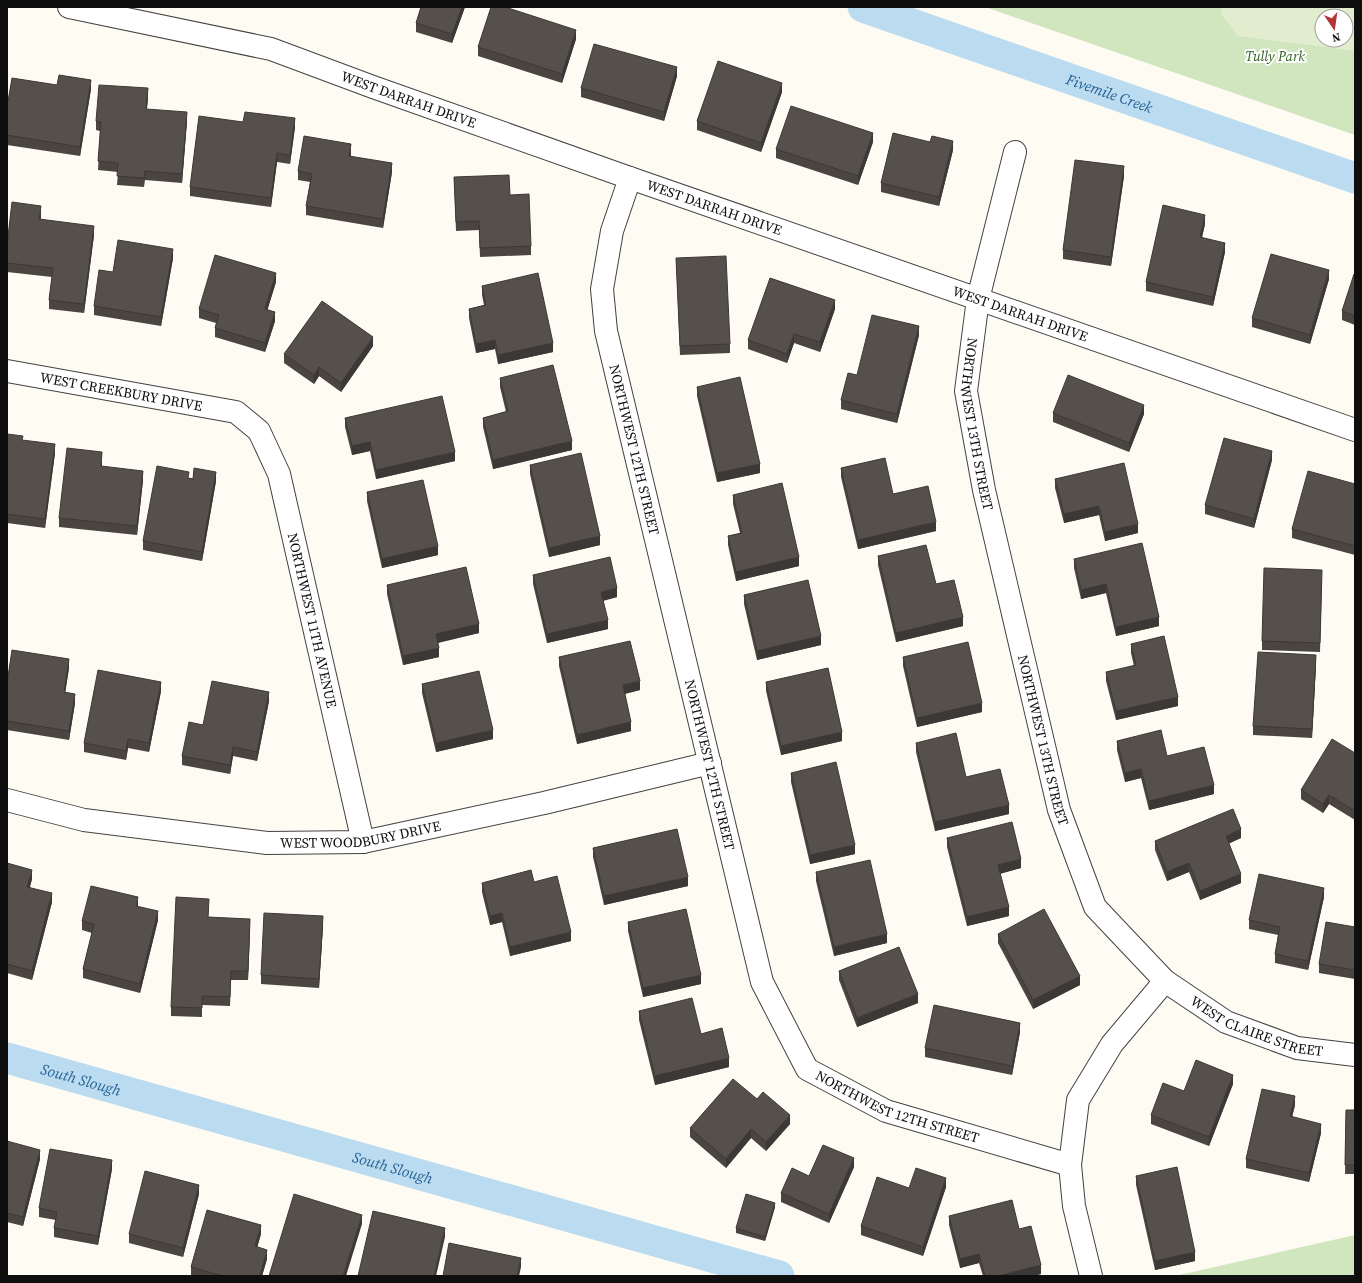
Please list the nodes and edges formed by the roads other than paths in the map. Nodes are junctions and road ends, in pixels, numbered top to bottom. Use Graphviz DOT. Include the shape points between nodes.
graph roads {
  1 [pos="69,7"];
  2 [pos="1015,152"];
  3 [pos="630,178"];
  4 [pos="978,299"];
  5 [pos="7,371"];
  6 [pos="236,412"];
  7 [pos="1355,430"];
  8 [pos="710,763"];
  9 [pos="7,800"];
  10 [pos="363,842"];
  11 [pos="1164,981"];
  12 [pos="1355,1055"];
  13 [pos="1070,1165"];
  14 [pos="1091,1276"];
  1 -- 3 [label="street, WEST DARRAH DRIVE" via="271,49"];
  2 -- 4 [label="street, NORTHWEST 13TH STREET"];
  3 -- 4 [label="street, WEST DARRAH DRIVE"];
  3 -- 8 [label="street, NORTHWEST 12TH STREET" via="612,231 602,289 606,331"];
  4 -- 7 [label="street, WEST DARRAH DRIVE"];
  4 -- 11 [label="street, NORTHWEST 13TH STREET" via="966,391 984,490 1059,810 1095,907"];
  5 -- 6 [label="street, WEST CREEKBURY DRIVE"];
  6 -- 10 [label="street, NORTHWEST 11TH AVENUE" via="259,431 279,474"];
  8 -- 10 [label="street, WEST WOODBURY DRIVE" via="544,803"];
  8 -- 13 [label="street, NORTHWEST 12TH STREET" via="762,982 807,1069 886,1111"];
  9 -- 10 [label="street, WEST WOODBURY DRIVE" via="84,820 267,843"];
  11 -- 12 [label="street, WEST CLAIRE STREET" via="1226,1022 1297,1048"];
  11 -- 13 [label="street" via="1112,1044 1078,1100"];
  13 -- 14 [label="street" via="1074,1206"];
}
